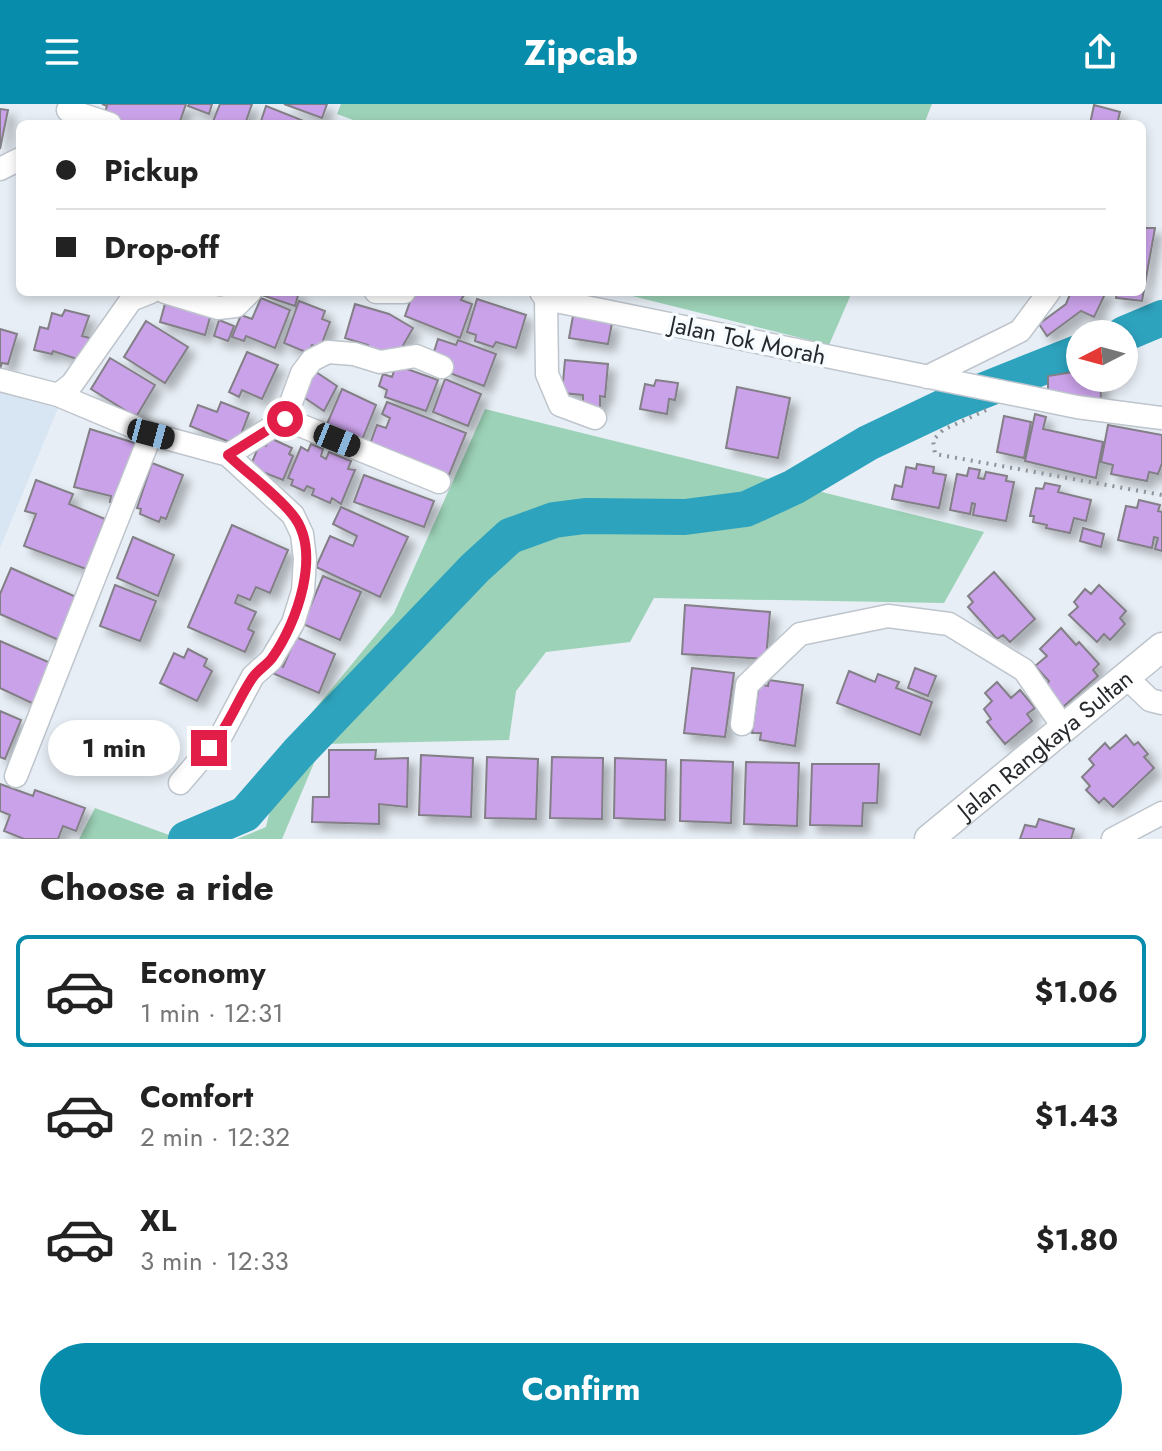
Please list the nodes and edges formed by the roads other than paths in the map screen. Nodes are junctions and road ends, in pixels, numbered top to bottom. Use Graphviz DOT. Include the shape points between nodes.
graph roads {
  1 [pos="65,113"];
  2 [pos="94,120"];
  3 [pos="141,296"];
  4 [pos="178,296"];
  5 [pos="246,296"];
  6 [pos="543,296"];
  7 [pos="548,296"];
  8 [pos="1031,296"];
  9 [pos="1046,296"];
  10 [pos="1020,331"];
  11 [pos="442,367"];
  12 [pos="927,377"];
  13 [pos="0,380"];
  14 [pos="58,395"];
  15 [pos="595,418"];
  16 [pos="1162,418"];
  17 [pos="285,419"];
  18 [pos="151,434"];
  19 [pos="228,455"];
  20 [pos="439,482"];
  21 [pos="1162,647"];
  22 [pos="1126,677"];
  23 [pos="1162,703"];
  24 [pos="742,724"];
  25 [pos="1064,728"];
  26 [pos="16,776"];
  27 [pos="180,783"];
  28 [pos="1162,813"];
  29 [pos="929,839"];
  30 [pos="1113,839"];
  1 -- 2 [label="street"];
  3 -- 14 [label="street" via="131,300 72,384"];
  4 -- 5 [label="street" via="218,308 236,306"];
  6 -- 15 [label="street" via="547,374 560,405"];
  7 -- 12 [label="street, Jalan Tok Morah"];
  8 -- 10 [label="street"];
  9 -- 10 [label="street"];
  10 -- 12 [label="street"];
  11 -- 17 [label="street" via="416,356 380,362 328,352 302,373"];
  12 -- 16 [label="street, Jalan Tok Morah"];
  13 -- 14 [label="street"];
  14 -- 18 [label="street"];
  17 -- 19 [label="street"];
  17 -- 20 [label="street"];
  18 -- 19 [label="street"];
  18 -- 26 [label="street"];
  19 -- 27 [label="street" via="293,515 302,534 303,591 293,623 271,660 253,676 222,734"];
  21 -- 22 [label="street, Jalan Rangkaya Sultan"];
  22 -- 23 [label="street" via="1150,700"];
  22 -- 25 [label="street, Jalan Rangkaya Sultan"];
  24 -- 25 [label="street" via="747,685 800,634 888,616 949,624 1024,670"];
  25 -- 29 [label="street, Jalan Rangkaya Sultan"];
  28 -- 30 [label="street"];
}
